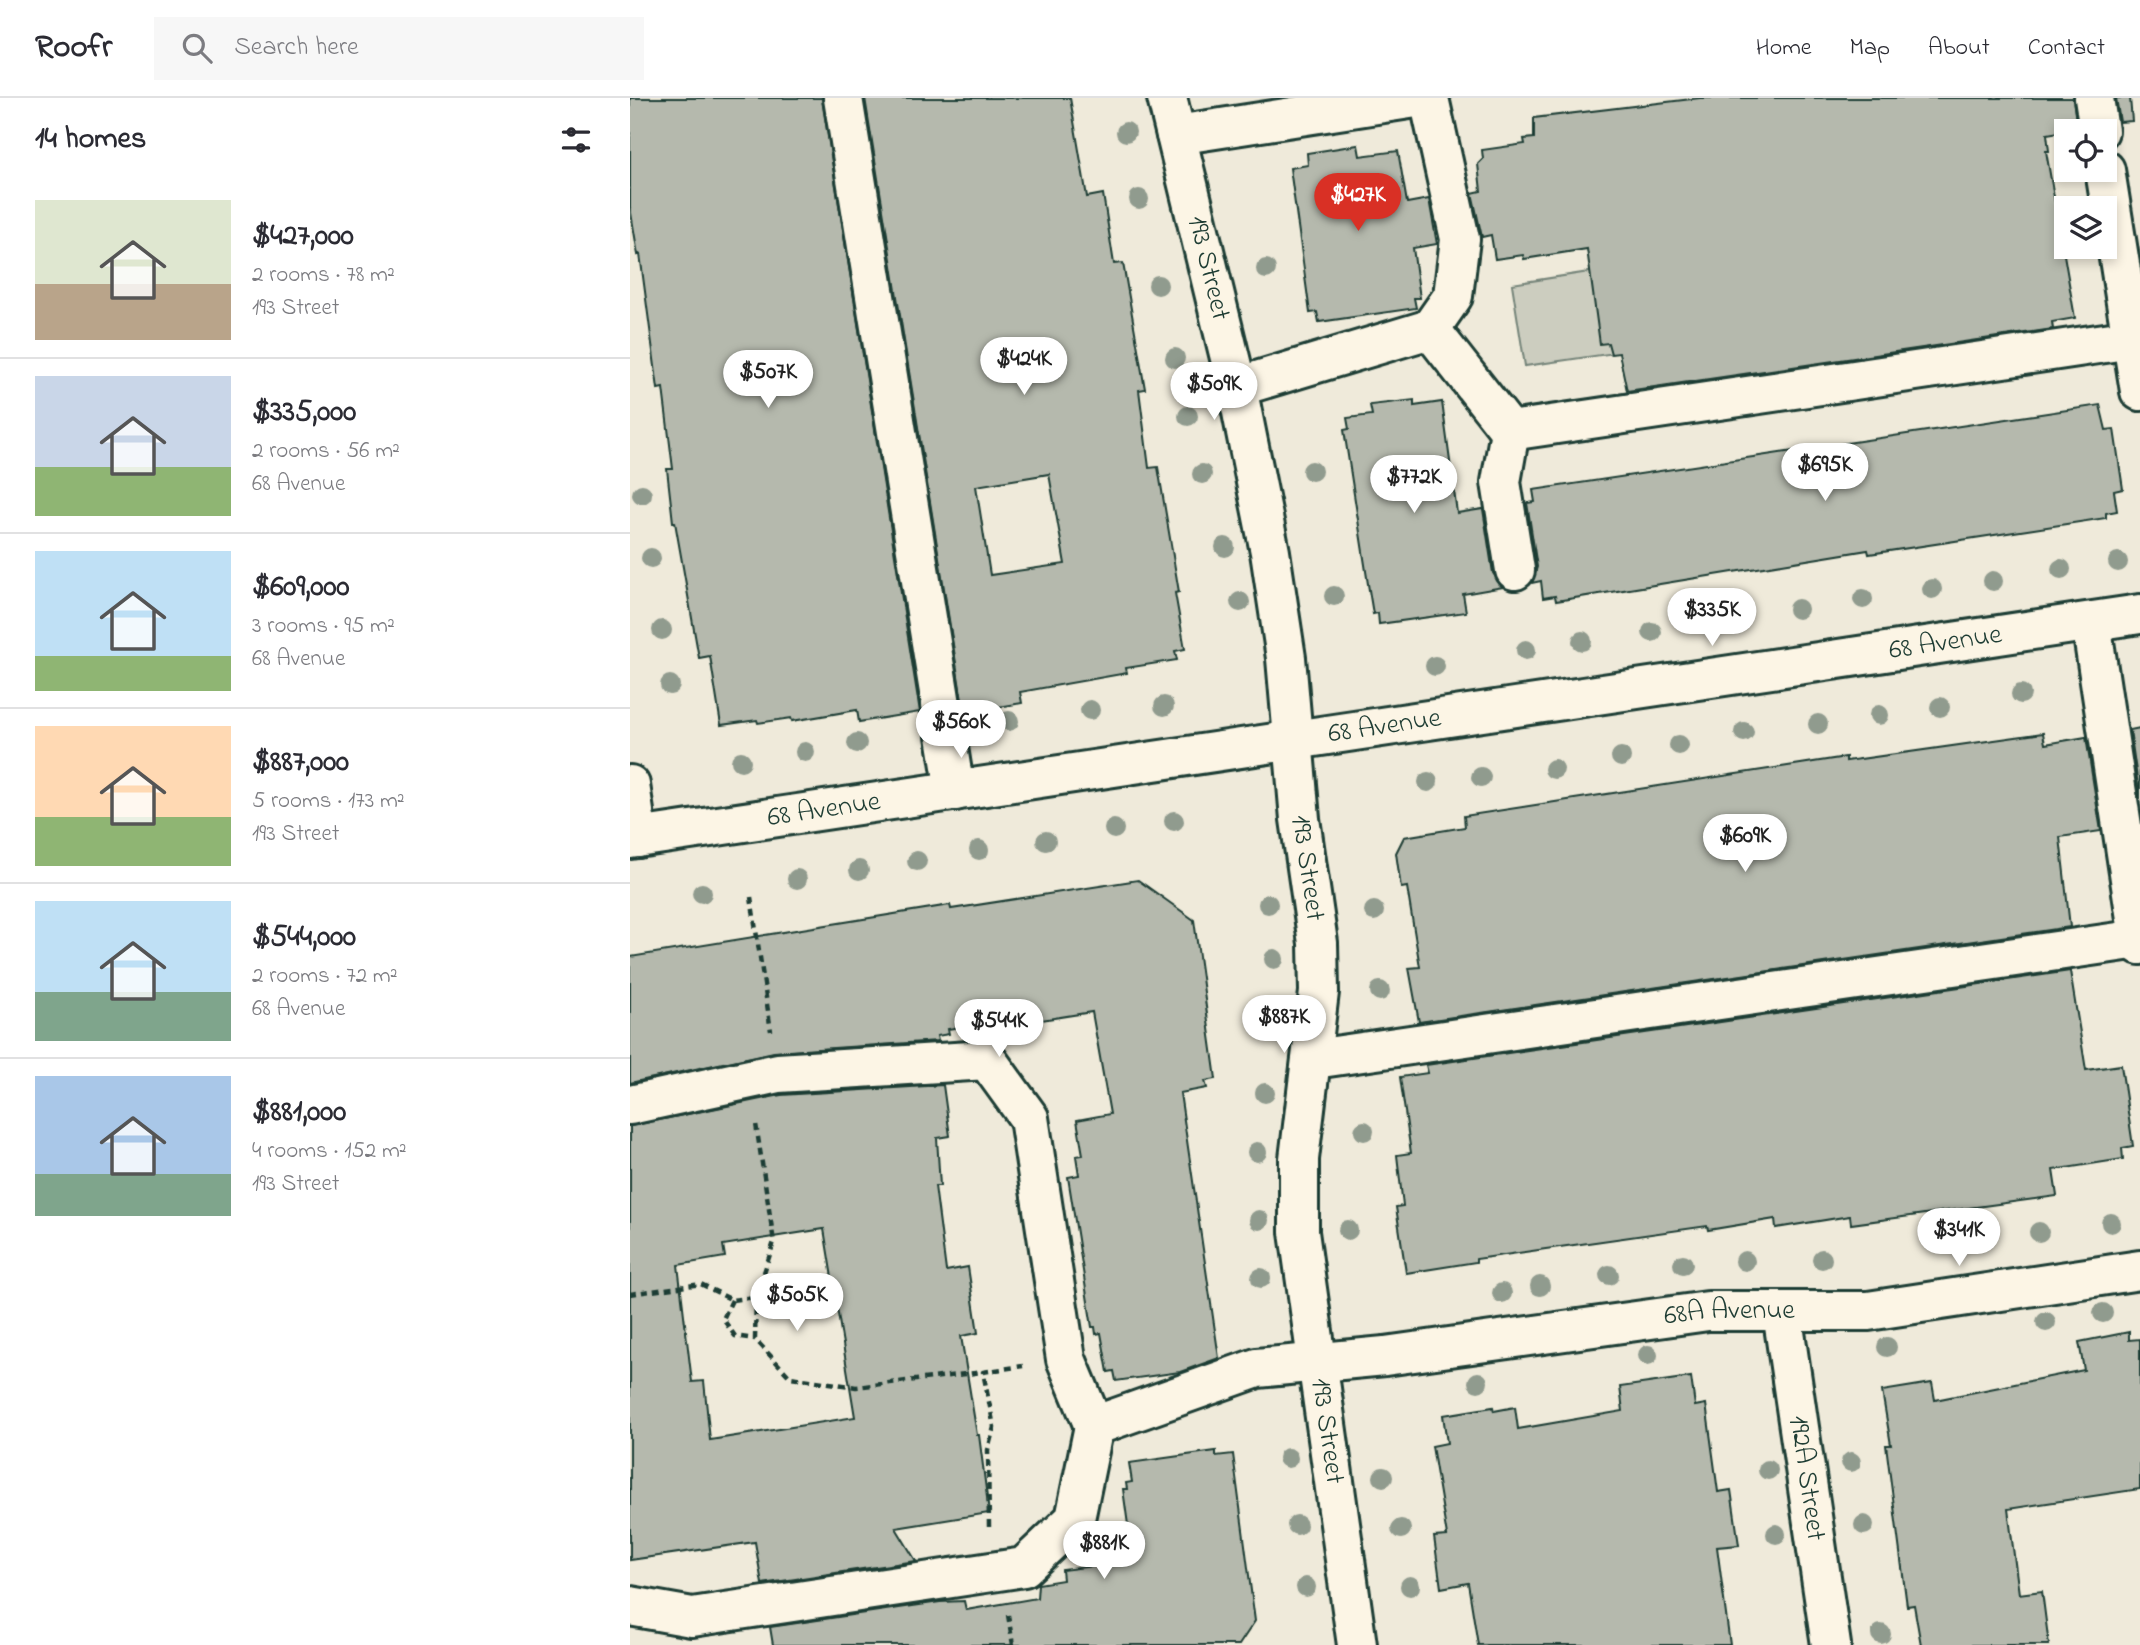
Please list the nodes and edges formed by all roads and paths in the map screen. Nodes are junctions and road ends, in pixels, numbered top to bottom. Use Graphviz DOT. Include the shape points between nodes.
graph roads {
  1 [pos="843,98"];
  2 [pos="1167,98"];
  3 [pos="1416,98"];
  4 [pos="1429,98"];
  5 [pos="2094,98"];
  6 [pos="2097,119"];
  7 [pos="1176,135"];
  8 [pos="2107,182"];
  9 [pos="1430,329"];
  10 [pos="2132,339"];
  11 [pos="1237,387"];
  12 [pos="2140,391"];
  13 [pos="1510,431"];
  14 [pos="1514,570"];
  15 [pos="2140,614"];
  16 [pos="2091,622"];
  17 [pos="1293,741"];
  18 [pos="630,785"];
  19 [pos="955,791"];
  20 [pos="634,838"];
  21 [pos="751,897"];
  22 [pos="2140,942"];
  23 [pos="1314,1059"];
  24 [pos="763,1077"];
  25 [pos="630,1105"];
  26 [pos="2140,1270"];
  27 [pos="630,1294"];
  28 [pos="756,1297"];
  29 [pos="733,1300"];
  30 [pos="1782,1312"];
  31 [pos="755,1339"];
  32 [pos="1066,1359"];
  33 [pos="1318,1362"];
  34 [pos="983,1371"];
  35 [pos="1094,1426"];
  36 [pos="990,1572"];
  37 [pos="630,1606"];
  38 [pos="1357,1645"];
  39 [pos="1831,1645"];
  1 -- 19 [label="street"];
  2 -- 7 [label="street, 193 Street"];
  3 -- 7 [label="street"];
  4 -- 9 [label="street" via="1460,239 1453,296"];
  5 -- 6 [label="street"];
  7 -- 11 [label="street, 193 Street"];
  8 -- 10 [label="street"];
  9 -- 11 [label="street"];
  9 -- 13 [label="street"];
  10 -- 12 [label="street"];
  10 -- 13 [label="street"];
  11 -- 17 [label="street, 193 Street" via="1270,552"];
  13 -- 14 [label="street" via="1501,482"];
  15 -- 16 [label="street, 68 Avenue"];
  16 -- 17 [label="street, 68 Avenue"];
  16 -- 22 [label="street"];
  17 -- 19 [label="street, 68 Avenue"];
  17 -- 23 [label="street, 193 Street" via="1318,943"];
  18 -- 20 [label="street"];
  19 -- 20 [label="street, 68 Avenue"];
  21 -- 24 [label="path"];
  22 -- 23 [label="street"];
  23 -- 33 [label="street, 193 Street" via="1300,1159 1299,1232"];
  24 -- 25 [label="street"];
  24 -- 28 [label="path" via="774,1242"];
  24 -- 32 [label="street" via="988,1060 1030,1118"];
  26 -- 30 [label="street, 68A Avenue" via="1868,1311"];
  27 -- 29 [label="path" via="702,1284"];
  28 -- 29 [label="path"];
  28 -- 31 [label="path"];
  29 -- 31 [label="path" via="723,1319 735,1336"];
  30 -- 33 [label="street, 68A Avenue" via="1708,1311"];
  30 -- 39 [label="street, 192A Street"];
  31 -- 34 [label="path" via="790,1377 856,1387"];
  32 -- 34 [label="path"];
  32 -- 35 [label="street"];
  33 -- 35 [label="street, 68A Avenue" via="1257,1368"];
  33 -- 38 [label="street, 193 Street"];
  34 -- 36 [label="path" via="994,1427 988,1450"];
  35 -- 36 [label="street" via="1075,1519 1024,1567"];
  36 -- 37 [label="street" via="692,1617"];
}
